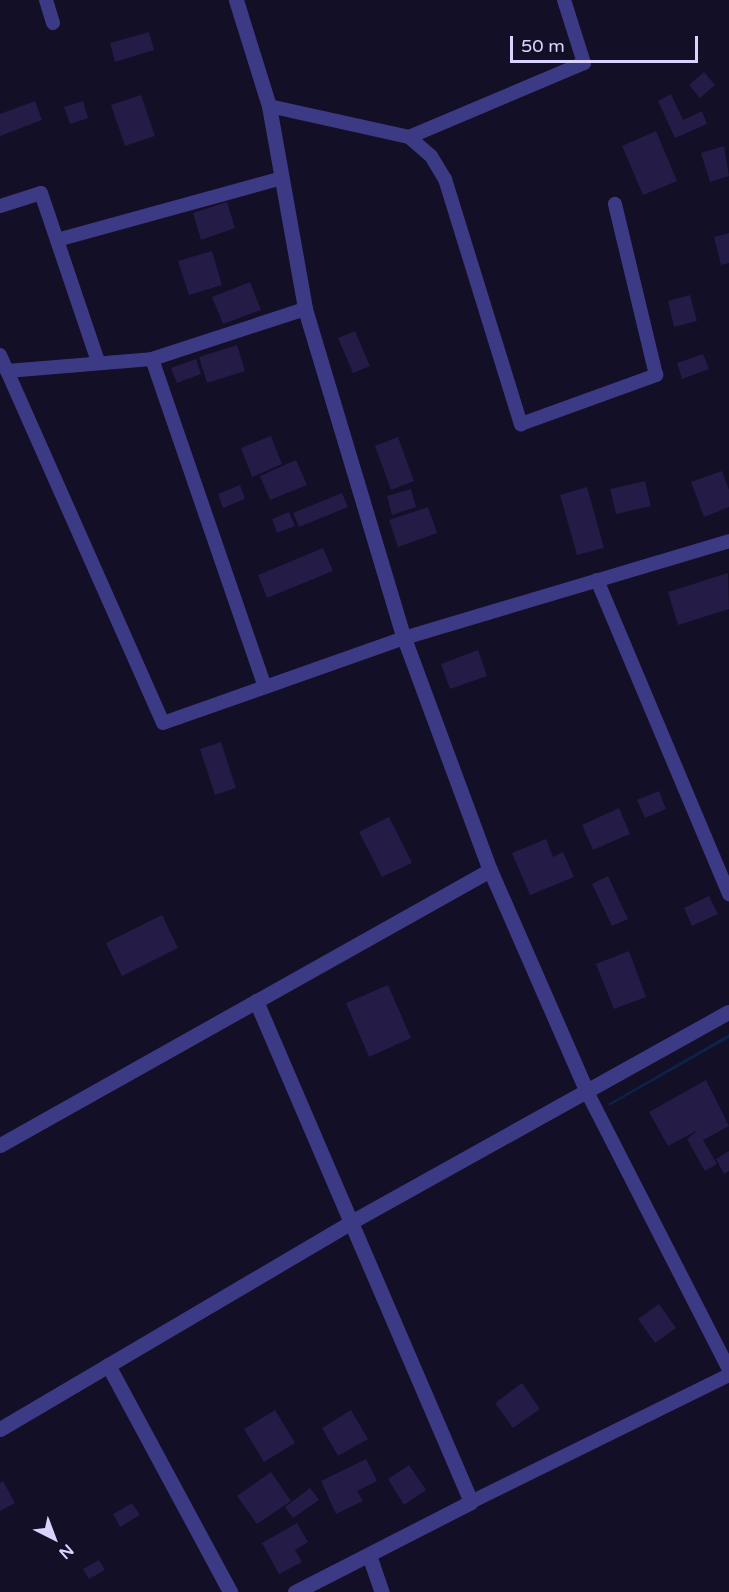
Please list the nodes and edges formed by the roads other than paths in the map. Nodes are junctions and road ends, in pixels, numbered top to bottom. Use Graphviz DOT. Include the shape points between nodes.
graph roads {
  1 [pos="46,0"];
  2 [pos="236,0"];
  3 [pos="564,0"];
  4 [pos="53,23"];
  5 [pos="269,106"];
  6 [pos="409,137"];
  7 [pos="282,178"];
  8 [pos="615,204"];
  9 [pos="0,206"];
  10 [pos="57,240"];
  11 [pos="305,309"];
  12 [pos="0,355"];
  13 [pos="152,359"];
  14 [pos="98,361"];
  15 [pos="7,371"];
  16 [pos="729,541"];
  17 [pos="597,580"];
  18 [pos="404,638"];
  19 [pos="265,687"];
  20 [pos="490,870"];
  21 [pos="729,894"];
  22 [pos="256,1001"];
  23 [pos="729,1012"];
  24 [pos="586,1090"];
  25 [pos="0,1144"];
  26 [pos="351,1222"];
  27 [pos="108,1365"];
  28 [pos="729,1369"];
  29 [pos="729,1375"];
  30 [pos="0,1429"];
  31 [pos="471,1502"];
  32 [pos="369,1556"];
  33 [pos="230,1592"];
  34 [pos="295,1592"];
  35 [pos="382,1592"];
  1 -- 4 [label="lane"];
  2 -- 5 [label="street"];
  3 -- 6 [label="lane" via="584,63"];
  5 -- 6 [label="lane"];
  5 -- 7 [label="street"];
  6 -- 8 [label="lane" via="431,156 445,179 521,424 656,375"];
  7 -- 10 [label="lane"];
  7 -- 11 [label="street"];
  9 -- 10 [label="lane" via="41,193"];
  10 -- 14 [label="lane"];
  11 -- 13 [label="lane"];
  11 -- 18 [label="street"];
  12 -- 15 [label="lane"];
  13 -- 14 [label="lane"];
  13 -- 19 [label="lane"];
  14 -- 15 [label="lane"];
  15 -- 19 [label="lane" via="163,723"];
  16 -- 17 [label="lane"];
  17 -- 18 [label="lane"];
  17 -- 21 [label="lane"];
  18 -- 19 [label="lane"];
  18 -- 20 [label="street"];
  20 -- 22 [label="street"];
  20 -- 24 [label="street"];
  22 -- 25 [label="street"];
  22 -- 26 [label="street"];
  23 -- 24 [label="street"];
  24 -- 26 [label="street"];
  24 -- 28 [label="lane"];
  26 -- 27 [label="street"];
  26 -- 31 [label="street"];
  27 -- 30 [label="street"];
  27 -- 33 [label="street"];
  29 -- 31 [label="lane"];
  31 -- 32 [label="street"];
  32 -- 34 [label="street"];
  32 -- 35 [label="street"];
}
